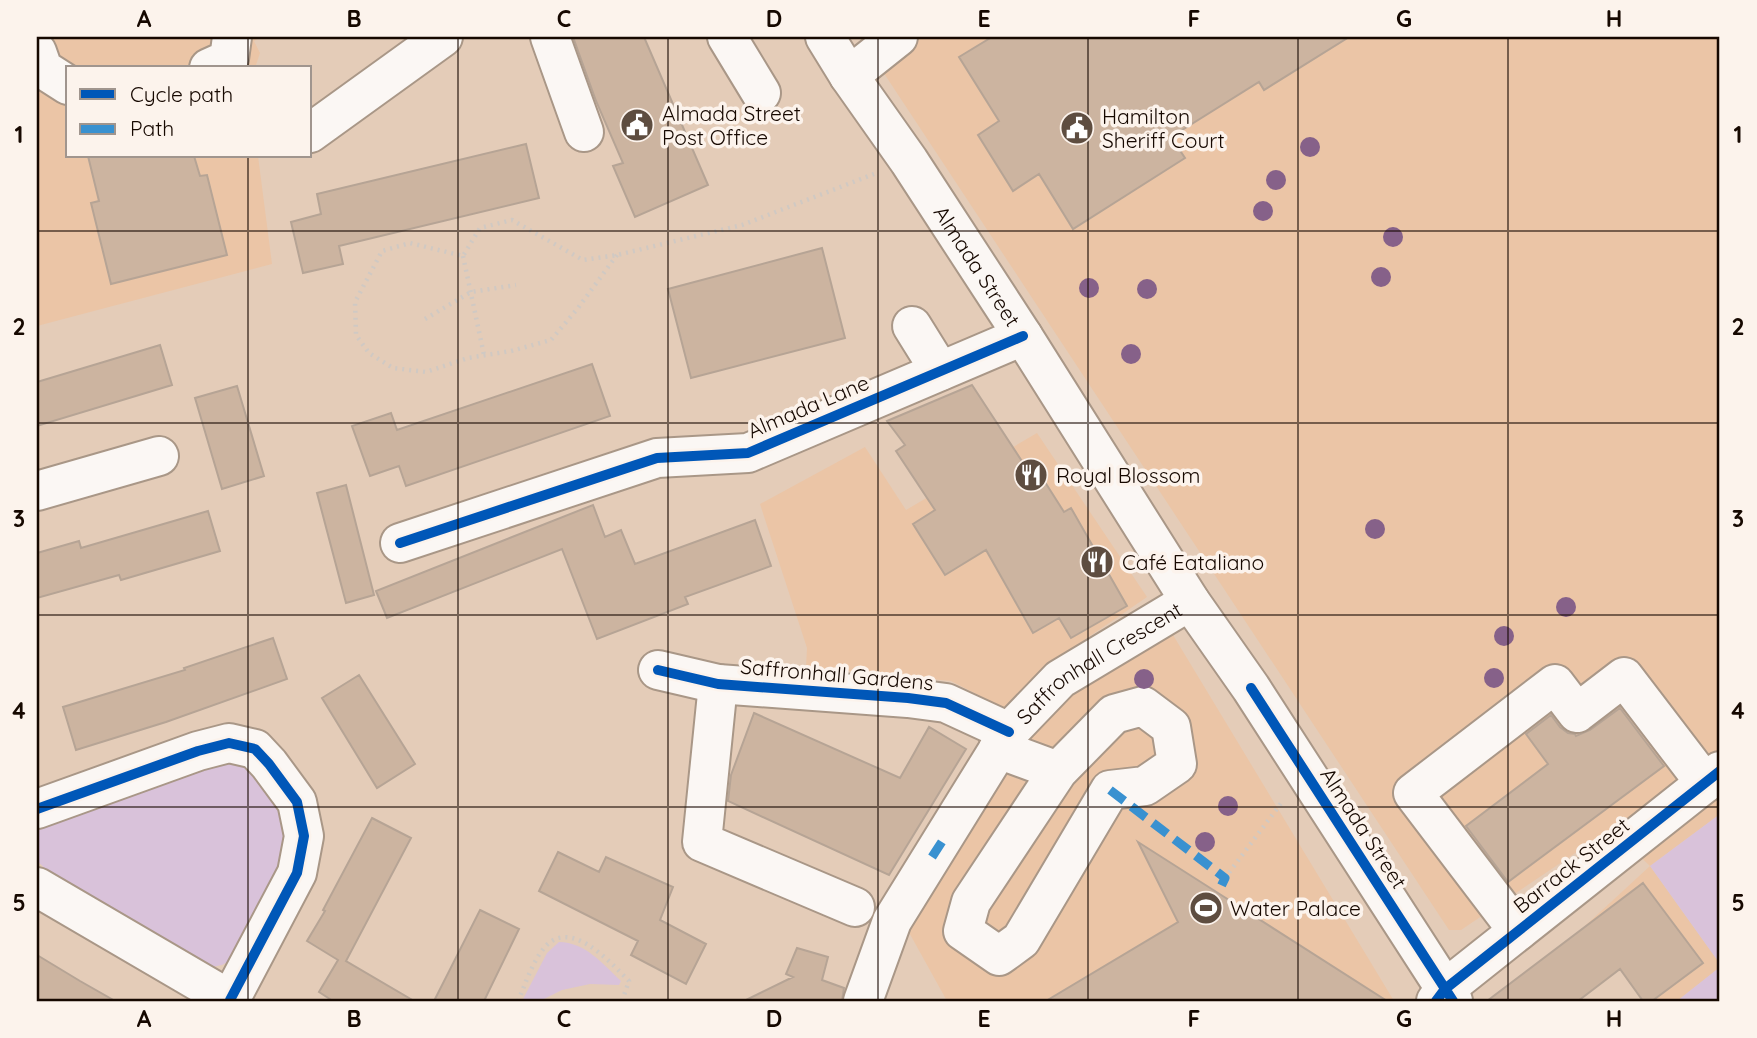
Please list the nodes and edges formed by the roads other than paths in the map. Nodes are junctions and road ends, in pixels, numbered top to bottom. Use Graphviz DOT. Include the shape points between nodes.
graph roads {
  1 [pos="232,37"];
  2 [pos="443,37"];
  3 [pos="550,37"];
  4 [pos="727,37"];
  5 [pos="825,37"];
  6 [pos="898,37"];
  7 [pos="37,52"];
  8 [pos="213,66"];
  9 [pos="849,76"];
  10 [pos="66,84"];
  11 [pos="761,93"];
  12 [pos="312,132"];
  13 [pos="584,132"];
  14 [pos="912,326"];
  15 [pos="1023,336"];
  16 [pos="940,372"];
  17 [pos="159,456"];
  18 [pos="37,491"];
  19 [pos="400,543"];
  20 [pos="1190,601"];
  21 [pos="658,670"];
  22 [pos="718,684"];
  23 [pos="1003,741"];
  24 [pos="1064,765"];
  25 [pos="1713,777"];
  26 [pos="1110,790"];
  27 [pos="37,809"];
  28 [pos="37,887"];
  29 [pos="855,907"];
  30 [pos="1518,931"];
  31 [pos="1445,998"];
  32 [pos="231,1001"];
  33 [pos="863,1001"];
  1 -- 8 [label="street" via="229,58"];
  2 -- 12 [label="street"];
  3 -- 13 [label="street"];
  4 -- 11 [label="street"];
  5 -- 9 [label="street, Almada Street"];
  6 -- 9 [label="street"];
  7 -- 10 [label="street" via="43,69"];
  9 -- 15 [label="street, Almada Street"];
  14 -- 16 [label="street"];
  15 -- 16 [label="street, Almada Lane"];
  15 -- 20 [label="street, Almada Street"];
  16 -- 19 [label="street, Almada Lane" via="748,453 657,458"];
  17 -- 18 [label="street"];
  20 -- 23 [label="street, Saffronhall Crescent" via="1060,678"];
  20 -- 31 [label="street, Almada Street" via="1251,688"];
  21 -- 22 [label="street, Saffronhall Gardens"];
  22 -- 23 [label="street, Saffronhall Gardens" via="946,703"];
  22 -- 29 [label="street" via="702,842"];
  23 -- 24 [label="street, Saffronhall Gardens"];
  23 -- 33 [label="street, Saffronhall Crescent" via="892,921"];
  24 -- 26 [label="street, Saffronhall Gardens"];
  24 -- 26 [label="street" via="1114,714 1143,706 1171,727 1177,764 1145,786"];
  24 -- 26 [label="street" via="971,902 963,931 999,956 1021,940"];
  25 -- 30 [label="street, Barrack Street"];
  25 -- 30 [label="street" via="1624,677 1577,713 1555,684 1413,793"];
  27 -- 32 [label="street" via="198,751 229,743 256,749 297,802 304,836 297,873"];
  28 -- 32 [label="street"];
  30 -- 31 [label="street, Barrack Street"];
}
